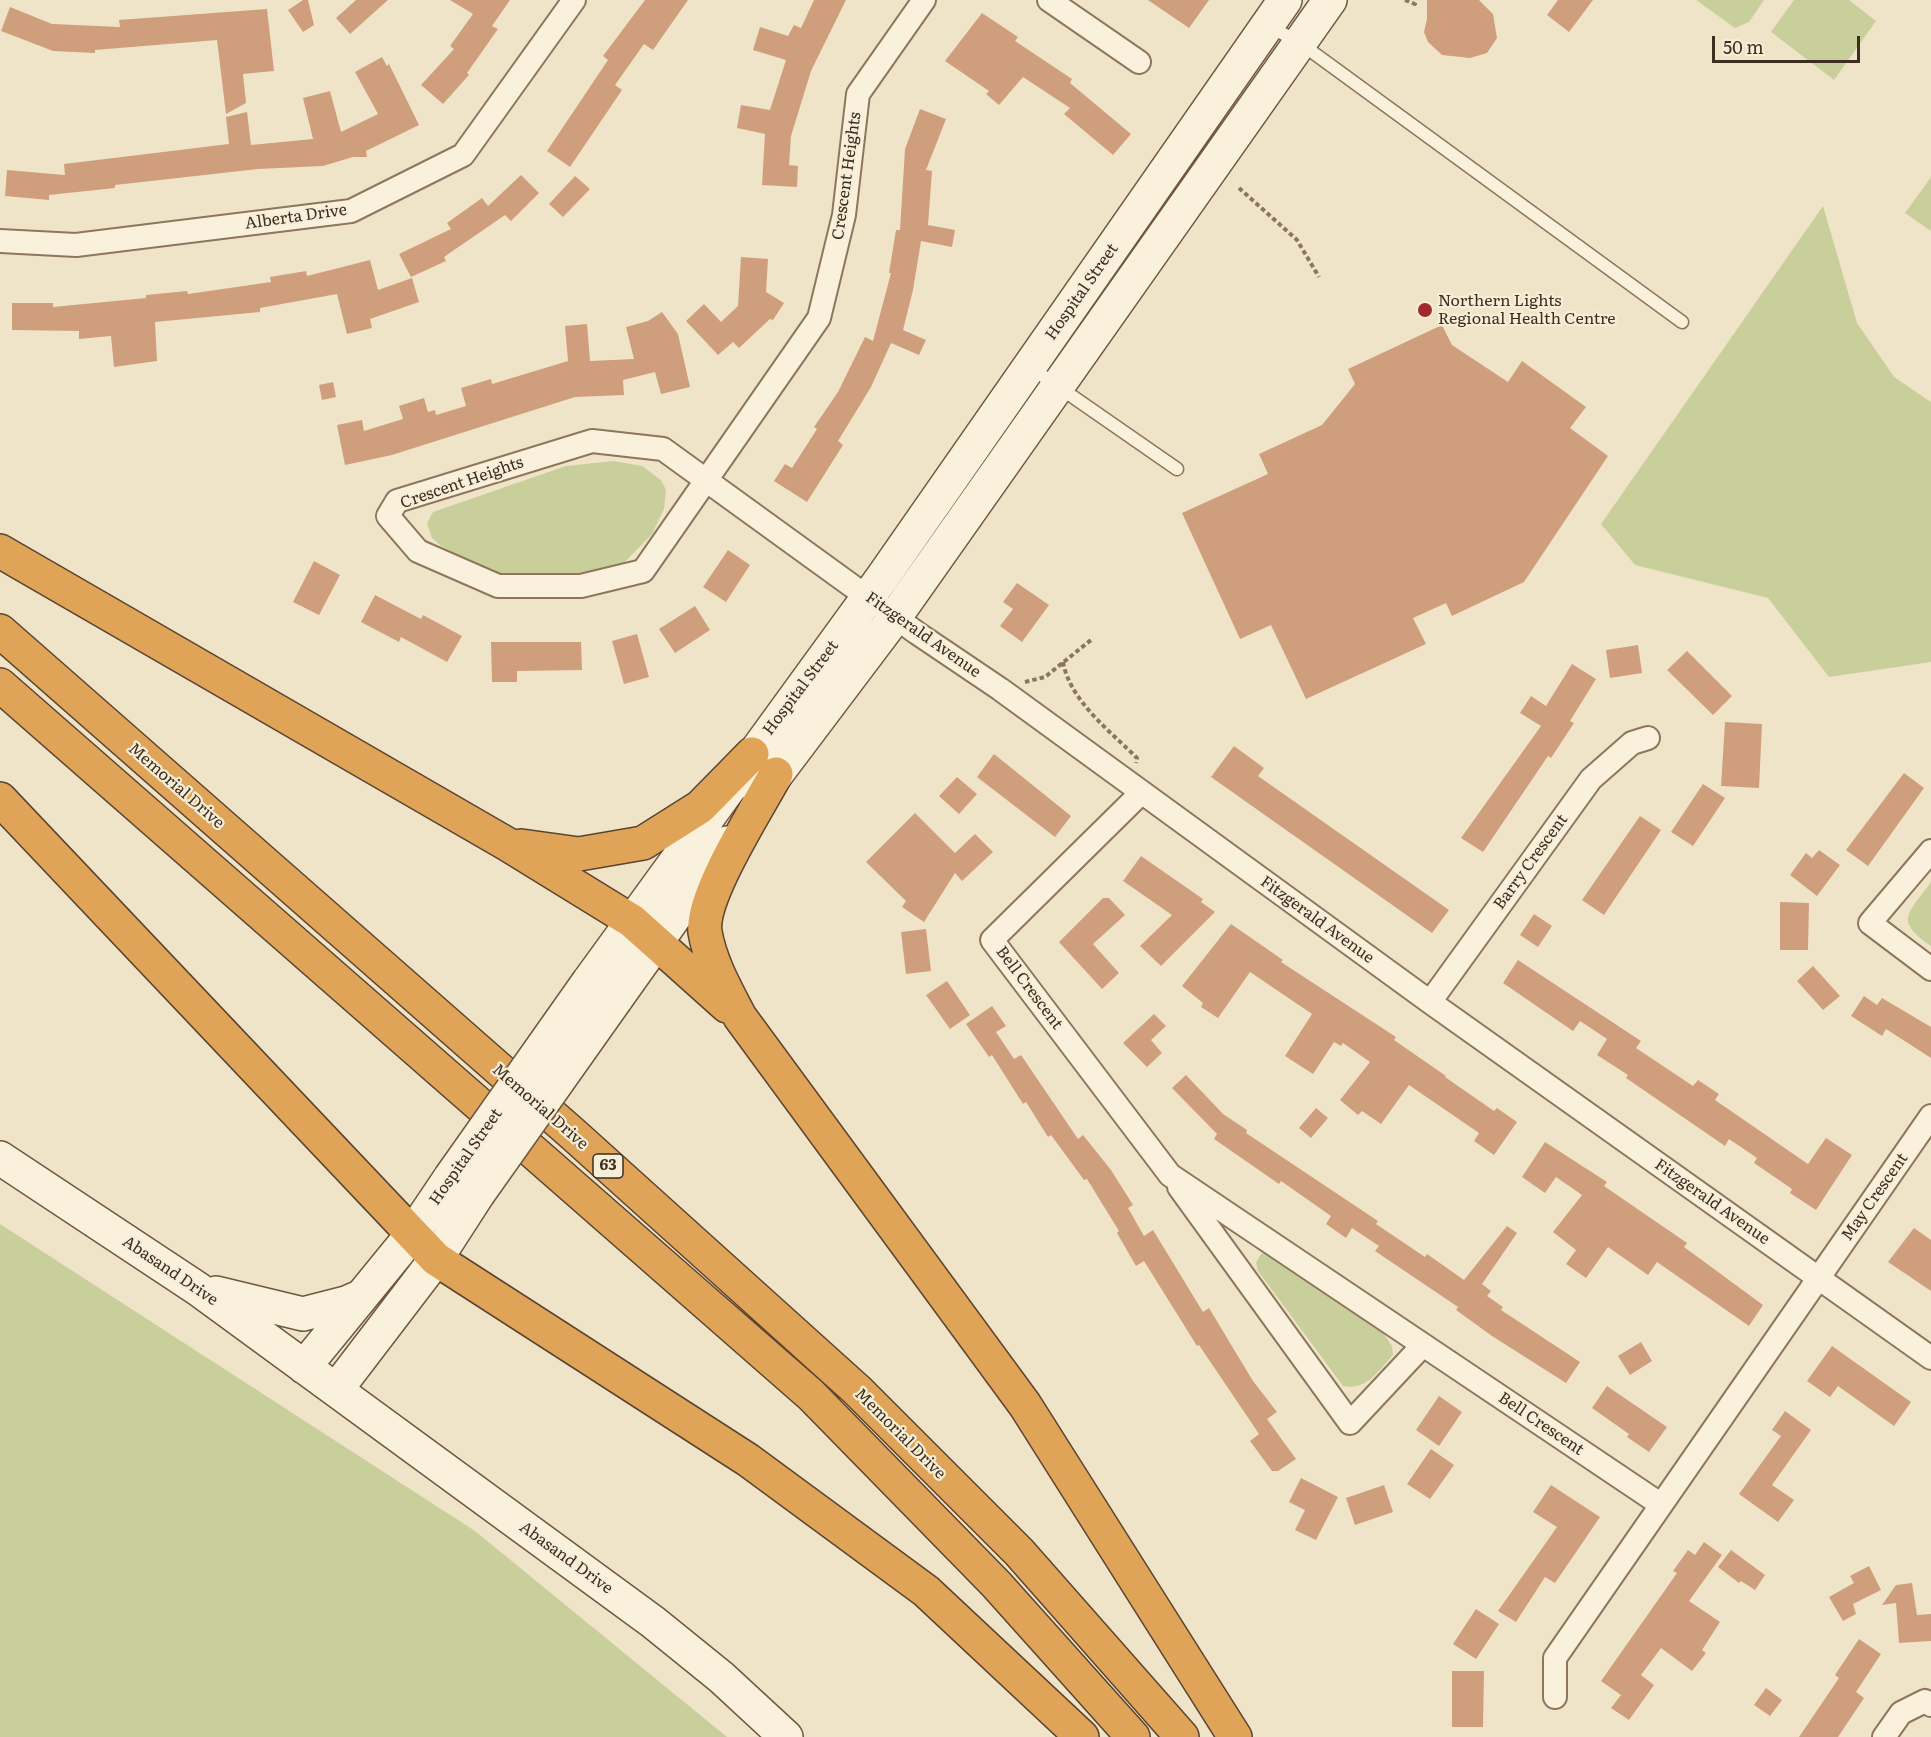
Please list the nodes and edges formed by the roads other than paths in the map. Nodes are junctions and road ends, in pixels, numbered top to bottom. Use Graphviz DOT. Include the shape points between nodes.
graph roads {
  1 [pos="574,0"];
  2 [pos="924,0"];
  3 [pos="1049,0"];
  4 [pos="1330,0"];
  5 [pos="1276,13"];
  6 [pos="1300,43"];
  7 [pos="1139,62"];
  8 [pos="0,241"];
  9 [pos="1682,322"];
  10 [pos="1030,367"];
  11 [pos="1059,385"];
  12 [pos="1177,469"];
  13 [pos="705,479"];
  14 [pos="0,551"];
  15 [pos="869,596"];
  16 [pos="895,617"];
  17 [pos="0,631"];
  18 [pos="0,685"];
  19 [pos="1648,738"];
  20 [pos="764,764"];
  21 [pos="1135,788"];
  22 [pos="0,799"];
  23 [pos="507,844"];
  24 [pos="1931,851"];
  25 [pos="632,921"];
  26 [pos="656,942"];
  27 [pos="1931,969"];
  28 [pos="1430,1002"];
  29 [pos="740,1017"];
  30 [pos="1931,1116"];
  31 [pos="0,1158"];
  32 [pos="1170,1174"];
  33 [pos="411,1236"];
  34 [pos="436,1259"];
  35 [pos="1819,1278"];
  36 [pos="198,1288"];
  37 [pos="362,1296"];
  38 [pos="1423,1345"];
  39 [pos="1931,1358"];
  40 [pos="304,1367"];
  41 [pos="336,1390"];
  42 [pos="1660,1504"];
  43 [pos="1555,1697"];
  44 [pos="1931,1705"];
  45 [pos="786,1737"];
  46 [pos="1082,1737"];
  47 [pos="1133,1737"];
  48 [pos="1182,1737"];
  49 [pos="1235,1737"];
  50 [pos="1884,1737"];
  1 -- 8 [label="street, Alberta Drive" via="463,155 351,211 76,245"];
  2 -- 13 [label="street, Crescent Heights" via="858,94 844,215 819,318"];
  3 -- 7 [label="street"];
  4 -- 6 [label="main road, Hospital Street"];
  5 -- 6 [label="lane"];
  5 -- 10 [label="main road, Hospital Street"];
  6 -- 9 [label="lane"];
  6 -- 11 [label="main road, Hospital Street"];
  10 -- 11 [label="lane"];
  10 -- 15 [label="main road, Hospital Street"];
  11 -- 12 [label="lane"];
  11 -- 16 [label="main road, Hospital Street"];
  13 -- 13 [label="street, Crescent Heights" via="663,449 592,441 397,501 388,516 418,551 498,586 581,586 643,571"];
  13 -- 15 [label="street, Fitzgerald Avenue"];
  14 -- 23 [label="highway"];
  15 -- 16 [label="street, Fitzgerald Avenue"];
  15 -- 20 [label="main road, Hospital Street"];
  16 -- 20 [label="main road, Hospital Street"];
  16 -- 21 [label="street, Fitzgerald Avenue"];
  17 -- 48 [label="highway, Memorial Drive / 63" via="574,1135 857,1390 1019,1552"];
  18 -- 47 [label="highway, 63" via="811,1395 996,1584"];
  19 -- 28 [label="street, Barry Crescent" via="1632,743 1591,779"];
  20 -- 23 [label="highway" via="643,843 579,854"];
  20 -- 25 [label="main road, Hospital Street"];
  20 -- 26 [label="main road, Hospital Street"];
  20 -- 29 [label="highway" via="711,895 705,930 716,971"];
  21 -- 28 [label="street, Fitzgerald Avenue"];
  21 -- 32 [label="street, Bell Crescent" via="992,940"];
  22 -- 33 [label="highway"];
  23 -- 25 [label="highway"];
  24 -- 27 [label="street" via="1870,922"];
  25 -- 26 [label="highway"];
  25 -- 33 [label="main road, Hospital Street, bridge"];
  26 -- 29 [label="highway"];
  26 -- 34 [label="main road, Hospital Street, bridge"];
  28 -- 35 [label="street, Fitzgerald Avenue"];
  29 -- 49 [label="highway" via="1025,1405"];
  30 -- 35 [label="street, May Crescent"];
  31 -- 36 [label="main road, Abasand Drive"];
  32 -- 38 [label="street, Bell Crescent"];
  32 -- 38 [label="street, Bell Crescent" via="1350,1423"];
  33 -- 34 [label="highway"];
  33 -- 37 [label="main road, Hospital Street"];
  34 -- 41 [label="main road"];
  34 -- 46 [label="highway" via="748,1460 926,1591"];
  35 -- 39 [label="street, Fitzgerald Avenue"];
  35 -- 42 [label="street"];
  36 -- 37 [label="main road" via="303,1314"];
  36 -- 40 [label="main road, Abasand Drive"];
  37 -- 40 [label="main road, Hospital Street"];
  38 -- 42 [label="street, Bell Crescent"];
  40 -- 41 [label="main road, Abasand Drive"];
  41 -- 45 [label="main road, Abasand Drive" via="653,1622"];
  42 -- 43 [label="street" via="1555,1658"];
  44 -- 50 [label="street" via="1925,1701 1901,1713"];
}
